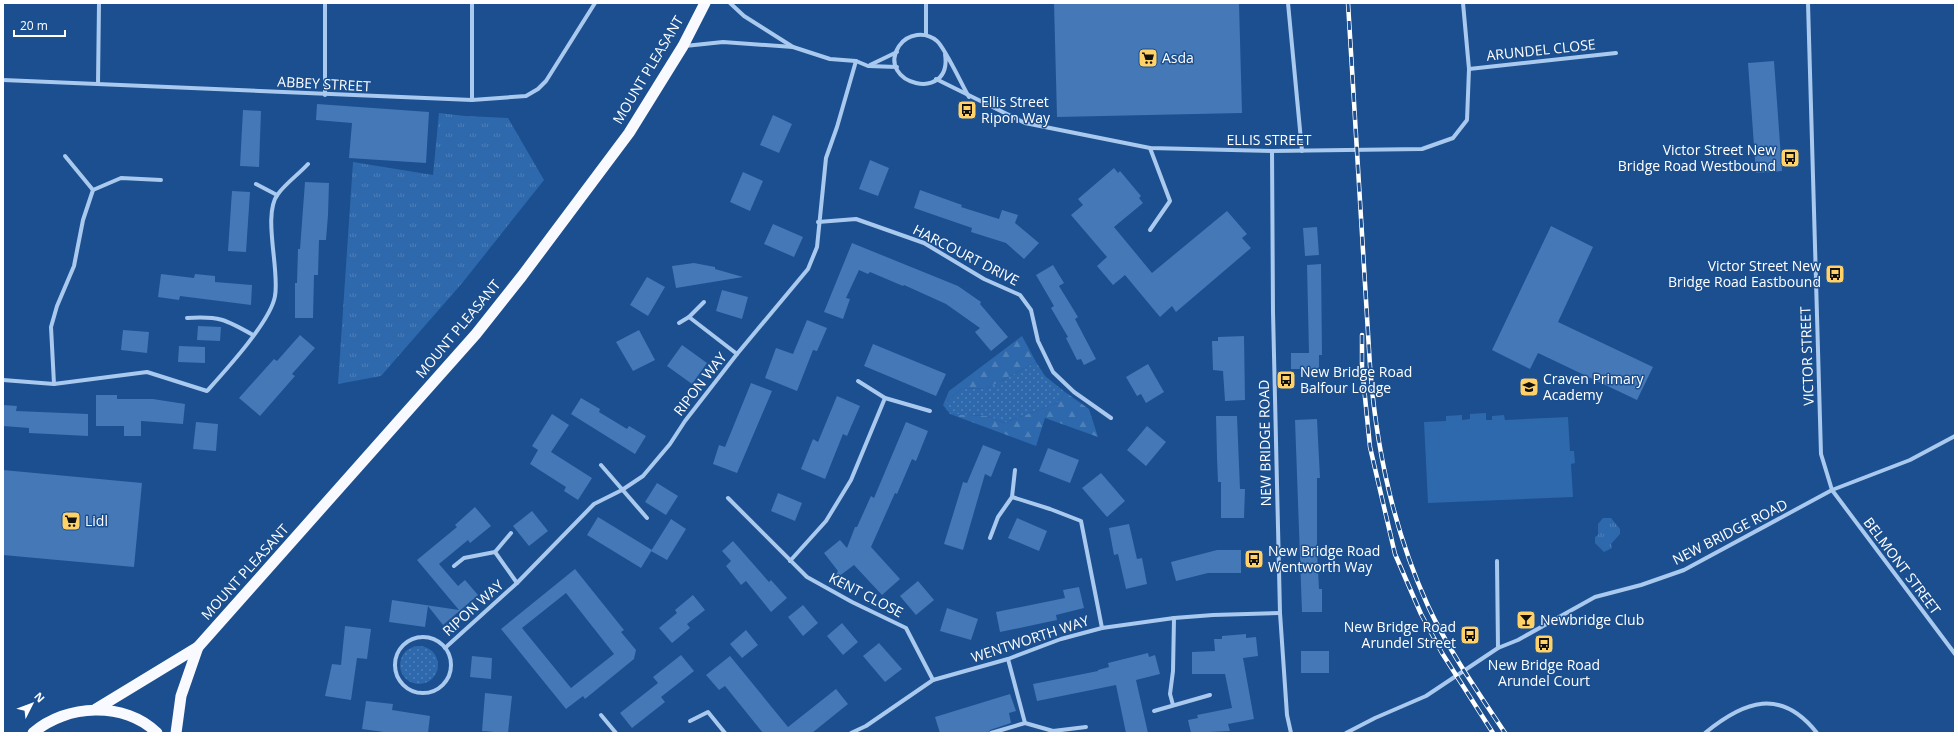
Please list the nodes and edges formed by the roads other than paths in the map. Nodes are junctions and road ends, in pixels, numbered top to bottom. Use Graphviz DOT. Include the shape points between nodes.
graph roads {
  1 [pos="98,3"];
  2 [pos="325,3"];
  3 [pos="472,3"];
  4 [pos="595,3"];
  5 [pos="705,3"];
  6 [pos="730,3"];
  7 [pos="926,3"];
  8 [pos="1288,3"];
  9 [pos="1463,3"];
  10 [pos="1808,3"];
  11 [pos="926,35"];
  12 [pos="683,46"];
  13 [pos="793,47"];
  14 [pos="897,52"];
  15 [pos="1616,53"];
  16 [pos="945,54"];
  17 [pos="856,61"];
  18 [pos="868,66"];
  19 [pos="896,67"];
  20 [pos="1469,69"];
  21 [pos="936,79"];
  22 [pos="3,80"];
  23 [pos="98,84"];
  24 [pos="325,94"];
  25 [pos="969,98"];
  26 [pos="472,100"];
  27 [pos="1150,148"];
  28 [pos="1272,151"];
  29 [pos="1302,151"];
  30 [pos="65,156"];
  31 [pos="308,164"];
  32 [pos="160,180"];
  33 [pos="256,184"];
  34 [pos="93,190"];
  35 [pos="277,195"];
  36 [pos="818,222"];
  37 [pos="1150,230"];
  38 [pos="704,302"];
  39 [pos="690,317"];
  40 [pos="187,318"];
  41 [pos="679,323"];
  42 [pos="253,335"];
  43 [pos="737,354"];
  44 [pos="3,380"];
  45 [pos="858,381"];
  46 [pos="54,384"];
  47 [pos="885,398"];
  48 [pos="930,410"];
  49 [pos="1111,418"];
  50 [pos="1955,436"];
  51 [pos="601,465"];
  52 [pos="1015,470"];
  53 [pos="622,490"];
  54 [pos="1832,490"];
  55 [pos="1012,497"];
  56 [pos="728,498"];
  57 [pos="647,518"];
  58 [pos="511,533"];
  59 [pos="990,538"];
  60 [pos="495,552"];
  61 [pos="790,561"];
  62 [pos="1497,561"];
  63 [pos="454,566"];
  64 [pos="517,583"];
  65 [pos="1280,613"];
  66 [pos="1174,618"];
  67 [pos="1102,628"];
  68 [pos="198,647"];
  69 [pos="445,648"];
  70 [pos="1498,648"];
  71 [pos="1955,654"];
  72 [pos="1008,659"];
  73 [pos="933,680"];
  74 [pos="1210,695"];
  75 [pos="1173,705"];
  76 [pos="96,709"];
  77 [pos="1154,711"];
  78 [pos="601,715"];
  79 [pos="690,721"];
  80 [pos="1025,723"];
  81 [pos="1086,727"];
  82 [pos="33,733"];
  83 [pos="158,733"];
  84 [pos="176,733"];
  85 [pos="616,733"];
  86 [pos="725,733"];
  87 [pos="851,733"];
  88 [pos="992,733"];
  89 [pos="1291,733"];
  90 [pos="1346,733"];
  91 [pos="1705,733"];
  92 [pos="1817,733"];
  1 -- 23 [label="street"];
  2 -- 24 [label="street"];
  3 -- 26 [label="street"];
  4 -- 26 [label="street, ABBEY STREET" via="538,89 526,96"];
  5 -- 12 [label="highway, MOUNT PLEASANT"];
  6 -- 13 [label="street" via="744,16"];
  7 -- 11 [label="street"];
  8 -- 29 [label="street"];
  9 -- 20 [label="street, ELLIS STREET"];
  10 -- 54 [label="street, VICTOR STREET" via="1821,454"];
  11 -- 14 [label="street" via="908,38"];
  11 -- 16 [label="street" via="938,42"];
  12 -- 13 [label="street" via="723,42"];
  12 -- 68 [label="highway, MOUNT PLEASANT" via="629,133 476,334"];
  13 -- 17 [label="street" via="830,59"];
  14 -- 18 [label="street"];
  14 -- 19 [label="street"];
  15 -- 20 [label="street, ARUNDEL CLOSE"];
  16 -- 21 [label="street" via="944,67"];
  16 -- 25 [label="street"];
  17 -- 18 [label="street"];
  17 -- 36 [label="street, RIPON WAY" via="838,127 826,158"];
  18 -- 19 [label="street"];
  19 -- 21 [label="street" via="901,76 912,83 927,84"];
  20 -- 29 [label="street, ELLIS STREET" via="1467,120 1453,138 1422,149"];
  21 -- 25 [label="street, ELLIS STREET"];
  22 -- 23 [label="street, ABBEY STREET"];
  23 -- 24 [label="street, ABBEY STREET"];
  24 -- 26 [label="street, ABBEY STREET"];
  25 -- 27 [label="street, ELLIS STREET" via="1025,123"];
  27 -- 28 [label="street, ELLIS STREET"];
  27 -- 37 [label="street" via="1170,201"];
  28 -- 29 [label="street, ELLIS STREET"];
  28 -- 65 [label="street, NEW BRIDGE ROAD"];
  30 -- 34 [label="street"];
  31 -- 35 [label="street"];
  32 -- 34 [label="street" via="121,178"];
  33 -- 35 [label="street"];
  34 -- 46 [label="street" via="83,220 74,266 51,327"];
  35 -- 42 [label="street" via="272,211 275,296 268,314"];
  36 -- 43 [label="street, RIPON WAY" via="817,247 808,269"];
  36 -- 49 [label="street, HARCOURT DRIVE" via="856,220 916,240 1020,295 1031,310 1038,341 1053,372 1074,392"];
  38 -- 39 [label="street"];
  39 -- 41 [label="street"];
  39 -- 43 [label="street"];
  40 -- 42 [label="street" via="227,320"];
  42 -- 46 [label="street" via="207,391 147,372"];
  43 -- 53 [label="street, RIPON WAY" via="643,476"];
  44 -- 46 [label="street"];
  45 -- 47 [label="street"];
  47 -- 48 [label="street"];
  47 -- 61 [label="street" via="851,480 826,521"];
  50 -- 54 [label="street, NEW BRIDGE ROAD" via="1910,460"];
  51 -- 53 [label="street"];
  52 -- 55 [label="street"];
  53 -- 57 [label="street"];
  53 -- 64 [label="street, RIPON WAY" via="594,504"];
  54 -- 70 [label="street, NEW BRIDGE ROAD" via="1702,562 1641,585 1595,597 1518,640"];
  54 -- 71 [label="street, BELMONT STREET"];
  55 -- 59 [label="street" via="998,517"];
  55 -- 67 [label="street" via="1081,522"];
  56 -- 61 [label="street, KENT CLOSE"];
  58 -- 60 [label="street"];
  60 -- 63 [label="street" via="464,558"];
  60 -- 64 [label="street"];
  61 -- 73 [label="street, KENT CLOSE" via="807,577 906,628"];
  62 -- 70 [label="street"];
  64 -- 69 [label="street, RIPON WAY"];
  65 -- 66 [label="street, WENTWORTH WAY"];
  65 -- 89 [label="street, NEW BRIDGE ROAD" via="1287,715"];
  66 -- 67 [label="street, WENTWORTH WAY"];
  66 -- 75 [label="street" via="1170,694"];
  67 -- 72 [label="street, WENTWORTH WAY" via="1061,639"];
  68 -- 76 [label="highway"];
  68 -- 84 [label="highway" via="181,696"];
  69 -- 69 [label="street" via="451,665 450,674 438,688 430,692 416,692 398,678 395,660 401,648 411,640 429,638"];
  70 -- 90 [label="street, NEW BRIDGE ROAD" via="1426,696"];
  72 -- 73 [label="street, WENTWORTH WAY"];
  72 -- 80 [label="street"];
  73 -- 87 [label="street, WENTWORTH WAY" via="866,726"];
  74 -- 75 [label="street"];
  75 -- 77 [label="street"];
  76 -- 82 [label="highway" via="69,713 44,724"];
  76 -- 83 [label="highway" via="126,714"];
  78 -- 85 [label="street"];
  79 -- 86 [label="street" via="708,712"];
  80 -- 81 [label="street" via="1053,731"];
  80 -- 88 [label="street"];
  91 -- 92 [label="street" via="1724,717 1752,704 1779,703 1807,720"];
}
